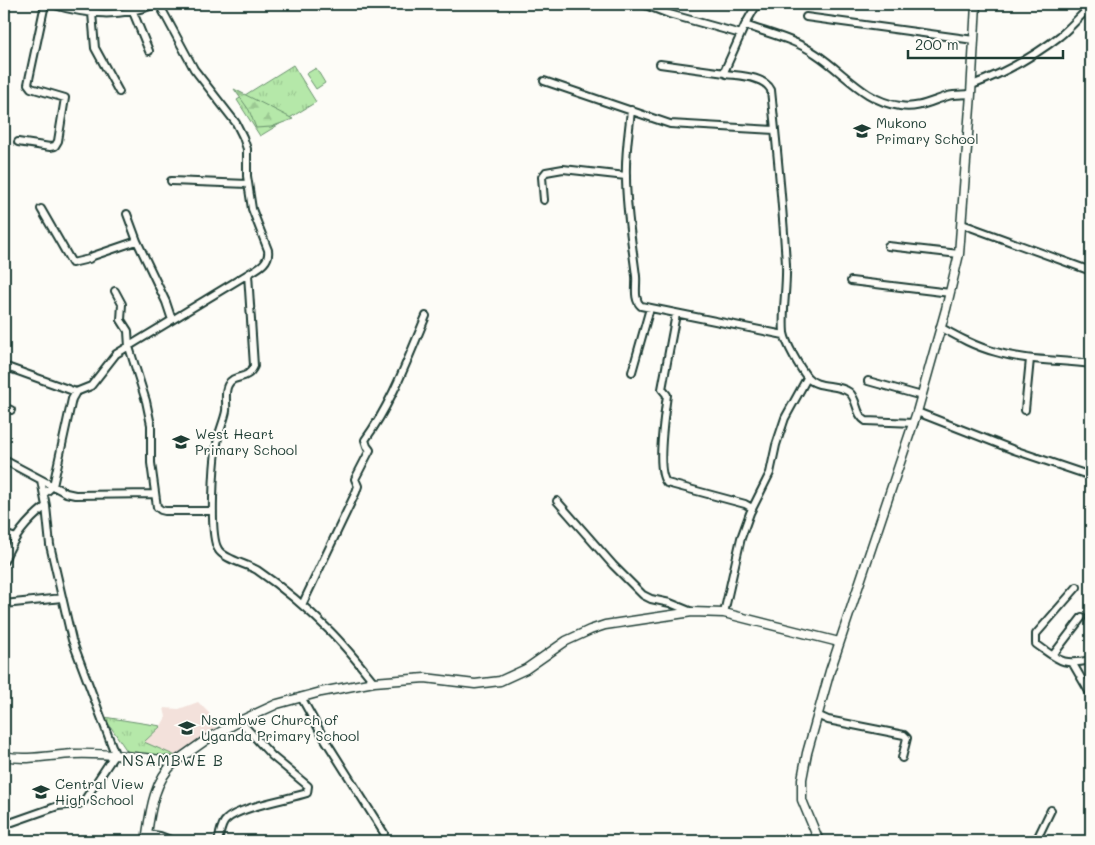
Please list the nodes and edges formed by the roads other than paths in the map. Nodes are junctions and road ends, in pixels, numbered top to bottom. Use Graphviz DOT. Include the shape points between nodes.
graph roads {
  1 [pos="45,4"];
  2 [pos="52,4"];
  3 [pos="157,4"];
  4 [pos="643,4"];
  5 [pos="757,4"];
  6 [pos="976,4"];
  7 [pos="1091,6"];
  8 [pos="133,12"];
  9 [pos="92,13"];
  10 [pos="806,17"];
  11 [pos="745,25"];
  12 [pos="741,34"];
  13 [pos="974,40"];
  14 [pos="149,51"];
  15 [pos="660,64"];
  16 [pos="725,73"];
  17 [pos="544,81"];
  18 [pos="972,85"];
  19 [pos="120,92"];
  20 [pos="971,94"];
  21 [pos="631,110"];
  22 [pos="775,130"];
  23 [pos="18,142"];
  24 [pos="626,176"];
  25 [pos="170,181"];
  26 [pos="248,184"];
  27 [pos="544,200"];
  28 [pos="41,209"];
  29 [pos="127,214"];
  30 [pos="962,224"];
  31 [pos="137,241"];
  32 [pos="888,246"];
  33 [pos="959,254"];
  34 [pos="1091,271"];
  35 [pos="248,274"];
  36 [pos="851,280"];
  37 [pos="115,291"];
  38 [pos="950,293"];
  39 [pos="650,308"];
  40 [pos="676,314"];
  41 [pos="426,316"];
  42 [pos="172,320"];
  43 [pos="940,327"];
  44 [pos="784,335"];
  45 [pos="129,347"];
  46 [pos="1030,358"];
  47 [pos="1091,364"];
  48 [pos="4,366"];
  49 [pos="632,372"];
  50 [pos="808,378"];
  51 [pos="868,381"];
  52 [pos="76,392"];
  53 [pos="922,396"];
  54 [pos="4,407"];
  55 [pos="11,410"];
  56 [pos="1025,410"];
  57 [pos="918,412"];
  58 [pos="914,423"];
  59 [pos="4,460"];
  60 [pos="1091,476"];
  61 [pos="41,480"];
  62 [pos="53,486"];
  63 [pos="44,494"];
  64 [pos="155,494"];
  65 [pos="557,501"];
  66 [pos="46,506"];
  67 [pos="752,508"];
  68 [pos="213,511"];
  69 [pos="4,534"];
  70 [pos="16,538"];
  71 [pos="4,560"];
  72 [pos="1077,587"];
  73 [pos="62,598"];
  74 [pos="4,604"];
  75 [pos="302,605"];
  76 [pos="692,612"];
  77 [pos="724,613"];
  78 [pos="1082,617"];
  79 [pos="839,642"];
  80 [pos="1053,655"];
  81 [pos="1091,660"];
  82 [pos="1073,664"];
  83 [pos="374,682"];
  84 [pos="1091,695"];
  85 [pos="301,697"];
  86 [pos="817,715"];
  87 [pos="240,721"];
  88 [pos="115,754"];
  89 [pos="4,756"];
  90 [pos="902,758"];
  91 [pos="175,762"];
  92 [pos="1051,810"];
  93 [pos="4,825"];
  94 [pos="384,833"];
  95 [pos="147,838"];
  96 [pos="172,841"];
  97 [pos="218,841"];
  98 [pos="819,841"];
  99 [pos="1036,841"];
  1 -- 23 [label="street" via="28,84 31,88 65,98 58,141 50,147"];
  2 -- 9 [label="street"];
  3 -- 8 [label="street"];
  3 -- 26 [label="street" via="194,69 244,137"];
  4 -- 12 [label="street"];
  5 -- 11 [label="street"];
  6 -- 13 [label="street"];
  7 -- 18 [label="street" via="1062,35 1031,57"];
  8 -- 9 [label="street"];
  8 -- 14 [label="street"];
  9 -- 19 [label="street" via="95,48"];
  10 -- 13 [label="street"];
  11 -- 12 [label="street"];
  11 -- 20 [label="street" via="798,43 862,91 886,104 914,107 950,95"];
  12 -- 16 [label="street"];
  13 -- 18 [label="street"];
  15 -- 16 [label="street"];
  16 -- 22 [label="street" via="768,85"];
  17 -- 21 [label="street"];
  18 -- 20 [label="street"];
  20 -- 30 [label="street"];
  21 -- 22 [label="street" via="674,125"];
  21 -- 24 [label="street"];
  22 -- 44 [label="street" via="786,268"];
  24 -- 27 [label="street" via="563,170 546,172 542,177"];
  24 -- 39 [label="street" via="636,298 638,304"];
  25 -- 26 [label="street"];
  26 -- 35 [label="street" via="252,209 269,256"];
  28 -- 31 [label="street" via="72,263 92,261"];
  29 -- 31 [label="street"];
  30 -- 33 [label="street"];
  30 -- 34 [label="street"];
  31 -- 42 [label="street"];
  32 -- 33 [label="street"];
  33 -- 38 [label="street"];
  35 -- 42 [label="street"];
  35 -- 68 [label="street" via="254,366 251,373 233,380 226,390 226,410 217,442"];
  36 -- 38 [label="street"];
  37 -- 45 [label="street" via="122,304 121,320 128,331"];
  38 -- 43 [label="street"];
  39 -- 40 [label="street"];
  39 -- 49 [label="street"];
  40 -- 44 [label="street"];
  40 -- 67 [label="street" via="662,389 667,395 662,436 663,479"];
  41 -- 75 [label="street" via="390,398 366,440 370,450 355,479 356,492"];
  42 -- 45 [label="street"];
  43 -- 46 [label="street" via="997,353"];
  43 -- 53 [label="street"];
  44 -- 50 [label="street"];
  45 -- 52 [label="street" via="110,358 91,386"];
  45 -- 64 [label="street" via="151,424"];
  46 -- 47 [label="street"];
  46 -- 56 [label="street"];
  48 -- 52 [label="street"];
  50 -- 58 [label="street" via="848,391 866,420"];
  50 -- 67 [label="street" via="785,418 770,473"];
  51 -- 53 [label="street"];
  52 -- 62 [label="street"];
  53 -- 57 [label="street"];
  54 -- 55 [label="street"];
  57 -- 58 [label="street"];
  57 -- 60 [label="street"];
  58 -- 79 [label="street"];
  59 -- 61 [label="street"];
  61 -- 62 [label="street"];
  61 -- 63 [label="street"];
  62 -- 63 [label="street"];
  62 -- 64 [label="street" via="75,495"];
  63 -- 66 [label="street"];
  64 -- 68 [label="street" via="160,510"];
  65 -- 76 [label="street" via="643,595"];
  66 -- 70 [label="street" via="30,519"];
  66 -- 73 [label="street" via="50,545"];
  67 -- 77 [label="street" via="741,538"];
  68 -- 75 [label="street" via="215,539 223,555 256,570"];
  69 -- 70 [label="street"];
  70 -- 71 [label="street"];
  72 -- 80 [label="street" via="1036,634 1036,644"];
  73 -- 74 [label="street"];
  73 -- 88 [label="street" via="72,640"];
  75 -- 83 [label="street" via="331,631"];
  76 -- 77 [label="street"];
  76 -- 83 [label="street" via="590,630 512,677 495,683 425,678"];
  77 -- 79 [label="street"];
  78 -- 80 [label="street"];
  79 -- 86 [label="street"];
  80 -- 82 [label="street"];
  81 -- 82 [label="street"];
  82 -- 84 [label="street"];
  83 -- 85 [label="street"];
  85 -- 87 [label="street"];
  85 -- 94 [label="street"];
  86 -- 90 [label="street" via="904,735 907,738"];
  86 -- 98 [label="street" via="802,779 802,800"];
  87 -- 91 [label="street"];
  87 -- 97 [label="street" via="309,790 262,804 225,820"];
  88 -- 89 [label="street"];
  88 -- 91 [label="street"];
  88 -- 93 [label="street" via="84,801 58,806"];
  91 -- 95 [label="street" via="160,781"];
  92 -- 99 [label="street"];
  95 -- 96 [label="street" via="160,836"];
}
